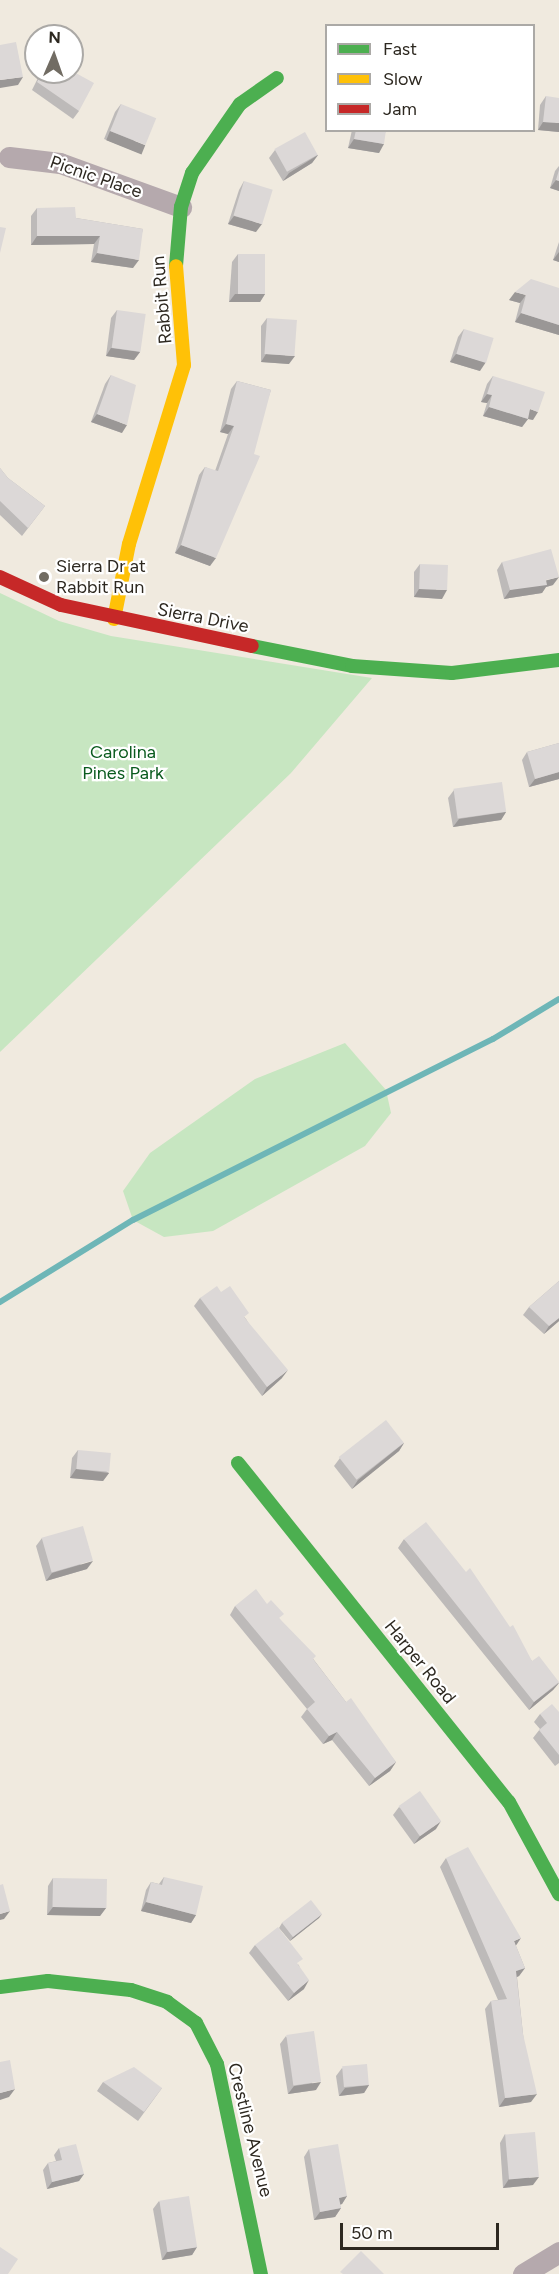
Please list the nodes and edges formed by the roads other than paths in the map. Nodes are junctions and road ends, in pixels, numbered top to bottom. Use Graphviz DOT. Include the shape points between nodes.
graph roads {
  1 [pos="277,78"];
  2 [pos="9,157"];
  3 [pos="181,207"];
  4 [pos="0,577"];
  5 [pos="114,619"];
  6 [pos="559,660"];
  7 [pos="238,1463"];
  8 [pos="559,1894"];
  9 [pos="0,1987"];
  10 [pos="559,2252"];
  11 [pos="261,2274"];
  12 [pos="523,2274"];
  1 -- 3 [label="street, Rabbit Run" via="240,104 214,135 192,173"];
  2 -- 3 [label="street, Picnic Place" via="60,163"];
  3 -- 5 [label="street, Rabbit Run" via="175,254 185,331 180,389 129,544"];
  4 -- 5 [label="street, Sierra Drive" via="61,605"];
  5 -- 6 [label="street, Sierra Drive" via="406,671 497,672"];
  7 -- 8 [label="street, Harper Road" via="508,1802"];
  9 -- 11 [label="street, Crestline Avenue" via="48,1981 131,1990 167,2002 196,2023 217,2064"];
  10 -- 12 [label="street"];
}
